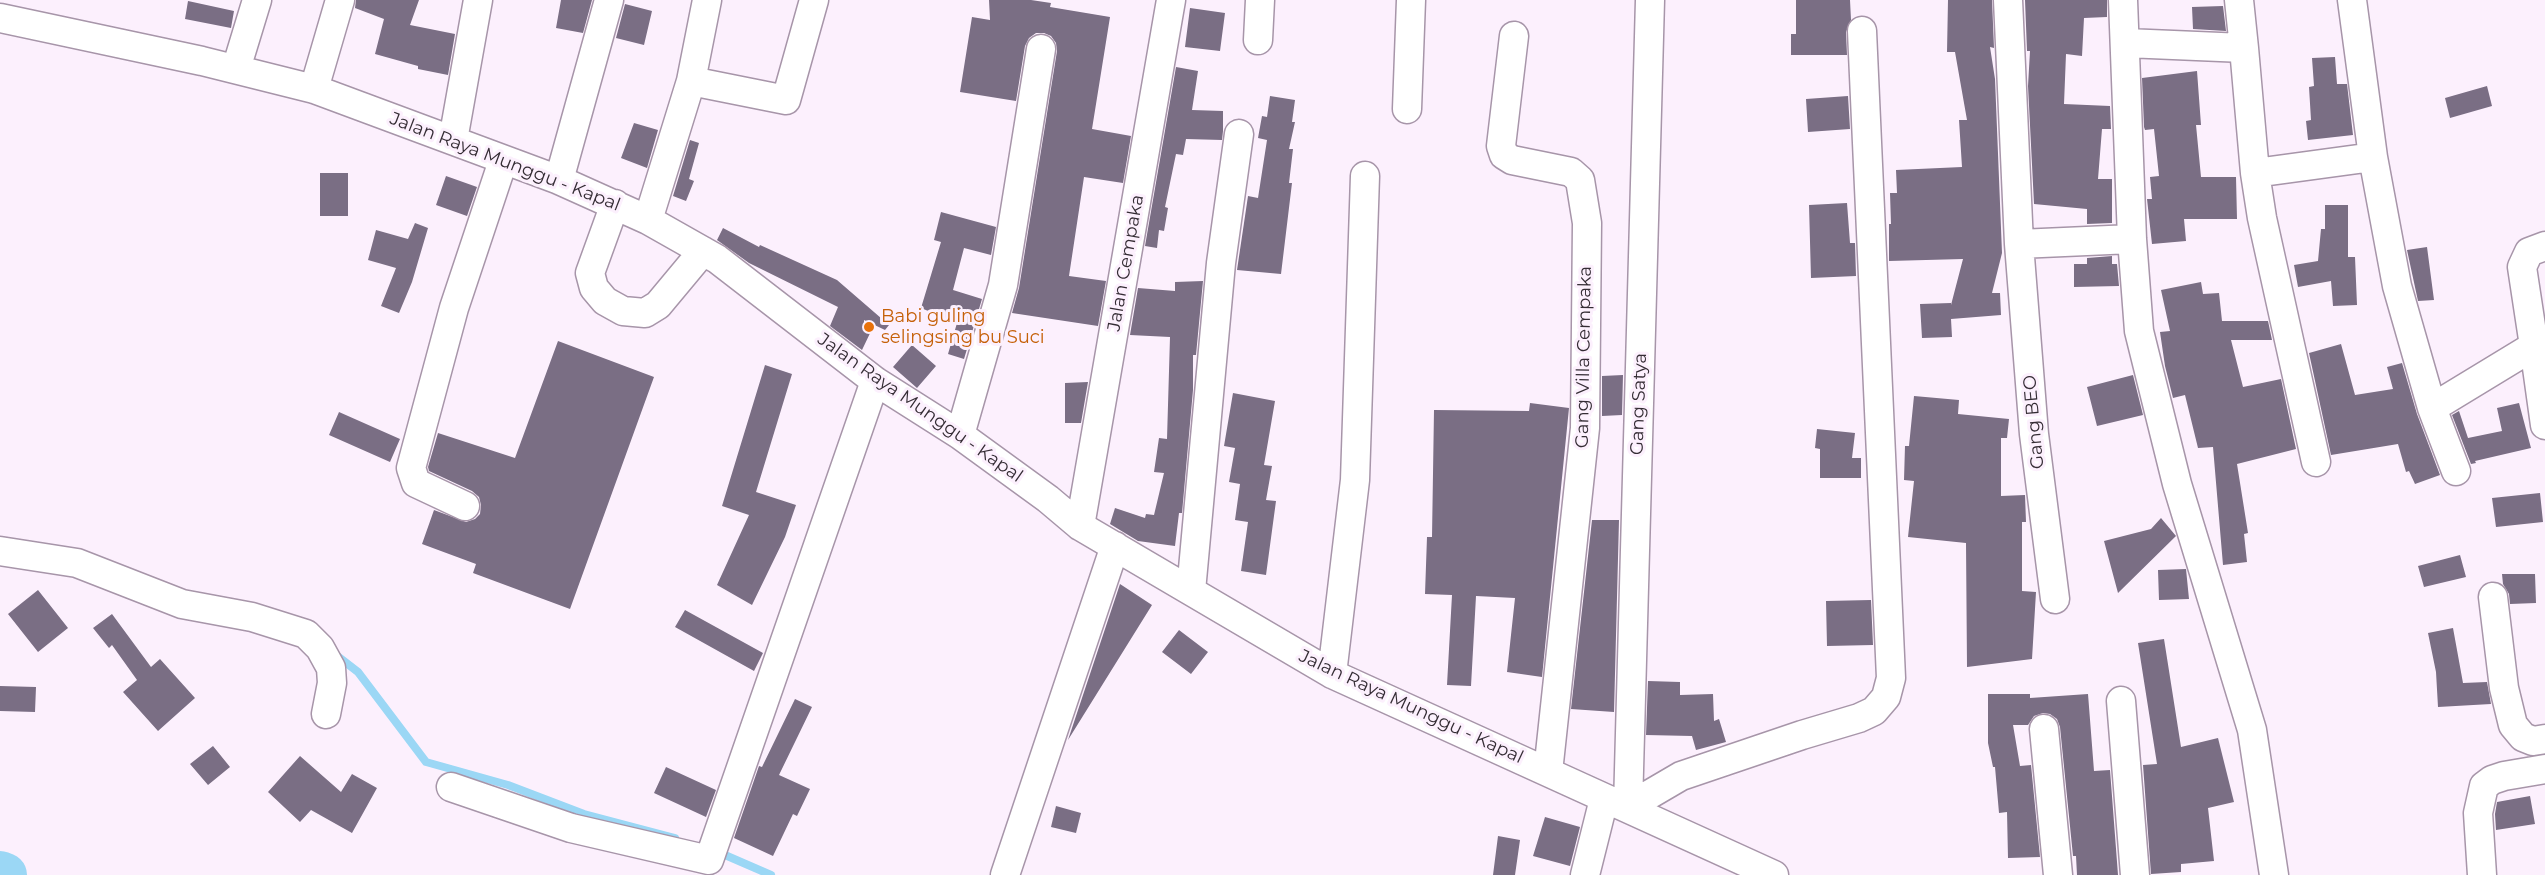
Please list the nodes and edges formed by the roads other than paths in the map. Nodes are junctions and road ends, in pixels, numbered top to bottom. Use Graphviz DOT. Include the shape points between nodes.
graph roads {
  1 [pos="257,0"];
  2 [pos="340,0"];
  3 [pos="478,0"];
  4 [pos="609,0"];
  5 [pos="707,0"];
  6 [pos="814,0"];
  7 [pos="1171,0"];
  8 [pos="1260,0"];
  9 [pos="1411,0"];
  10 [pos="1650,0"];
  11 [pos="2008,0"];
  12 [pos="2123,0"];
  13 [pos="2239,0"];
  14 [pos="2352,0"];
  15 [pos="0,18"];
  16 [pos="1862,31"];
  17 [pos="1514,36"];
  18 [pos="1258,40"];
  19 [pos="2126,43"];
  20 [pos="2244,48"];
  21 [pos="1041,49"];
  22 [pos="236,69"];
  23 [pos="691,81"];
  24 [pos="314,89"];
  25 [pos="1407,109"];
  26 [pos="1239,134"];
  27 [pos="453,140"];
  28 [pos="2373,157"];
  29 [pos="503,161"];
  30 [pos="2255,173"];
  31 [pos="1365,176"];
  32 [pos="559,180"];
  33 [pos="615,204"];
  34 [pos="648,219"];
  35 [pos="2132,239"];
  36 [pos="2019,244"];
  37 [pos="2545,246"];
  38 [pos="703,251"];
  39 [pos="2534,346"];
  40 [pos="875,381"];
  41 [pos="2432,408"];
  42 [pos="2545,425"];
  43 [pos="960,435"];
  44 [pos="2316,462"];
  45 [pos="2456,471"];
  46 [pos="465,506"];
  47 [pos="1080,526"];
  48 [pos="1116,546"];
  49 [pos="0,551"];
  50 [pos="1191,591"];
  51 [pos="2493,597"];
  52 [pos="2055,599"];
  53 [pos="1332,674"];
  54 [pos="2121,701"];
  55 [pos="326,714"];
  56 [pos="2044,729"];
  57 [pos="2545,739"];
  58 [pos="2545,769"];
  59 [pos="1548,772"];
  60 [pos="451,787"];
  61 [pos="1616,803"];
  62 [pos="1005,875"];
  63 [pos="1585,875"];
  64 [pos="1774,875"];
  65 [pos="2058,875"];
  66 [pos="2135,875"];
  67 [pos="2274,875"];
  68 [pos="2482,875"];
  1 -- 22 [label="street"];
  2 -- 24 [label="street"];
  3 -- 27 [label="street"];
  4 -- 32 [label="street"];
  5 -- 23 [label="street"];
  6 -- 23 [label="street" via="786,100"];
  7 -- 47 [label="street, Jalan Cempaka"];
  8 -- 18 [label="street"];
  9 -- 25 [label="street"];
  10 -- 61 [label="street, Gang Satya"];
  11 -- 36 [label="street, Gang BEO"];
  12 -- 19 [label="street"];
  13 -- 20 [label="street"];
  14 -- 28 [label="street"];
  15 -- 22 [label="street, Jalan Raya Munggu - Kapal"];
  16 -- 61 [label="street" via="1892,678 1886,697 1874,711 1859,718 1681,776"];
  17 -- 59 [label="street, Gang Villa Cempaka" via="1501,146 1504,155 1571,172 1580,180 1587,223 1585,428"];
  19 -- 20 [label="street"];
  19 -- 35 [label="street"];
  20 -- 30 [label="street"];
  21 -- 43 [label="street" via="1003,285"];
  22 -- 24 [label="street, Jalan Raya Munggu - Kapal"];
  23 -- 34 [label="street"];
  24 -- 27 [label="street, Jalan Raya Munggu - Kapal"];
  26 -- 50 [label="street" via="1221,263"];
  27 -- 29 [label="street, Jalan Raya Munggu - Kapal"];
  28 -- 30 [label="street"];
  28 -- 41 [label="street" via="2397,286"];
  29 -- 32 [label="street, Jalan Raya Munggu - Kapal"];
  29 -- 46 [label="street" via="454,308 411,468 416,483"];
  30 -- 44 [label="street"];
  31 -- 53 [label="street" via="1355,480"];
  32 -- 33 [label="street, Jalan Raya Munggu - Kapal"];
  33 -- 34 [label="street, Jalan Raya Munggu - Kapal"];
  33 -- 38 [label="street" via="590,273 594,288 605,301 622,311 645,313 658,305"];
  34 -- 38 [label="street, Jalan Raya Munggu - Kapal"];
  35 -- 36 [label="street"];
  35 -- 67 [label="street" via="2139,331 2177,484 2252,729"];
  36 -- 52 [label="street, Gang BEO" via="2034,434"];
  37 -- 39 [label="street" via="2529,252 2522,267"];
  38 -- 40 [label="street, Jalan Raya Munggu - Kapal"];
  39 -- 41 [label="street"];
  39 -- 42 [label="street"];
  40 -- 43 [label="street, Jalan Raya Munggu - Kapal"];
  40 -- 60 [label="street" via="709,860 571,828"];
  41 -- 45 [label="street"];
  43 -- 47 [label="street, Jalan Raya Munggu - Kapal"];
  47 -- 48 [label="street, Jalan Raya Munggu - Kapal"];
  48 -- 50 [label="street, Jalan Raya Munggu - Kapal"];
  48 -- 62 [label="street"];
  49 -- 55 [label="street" via="77,563 182,604 252,617 306,634 331,668"];
  50 -- 53 [label="street, Jalan Raya Munggu - Kapal"];
  51 -- 57 [label="street" via="2512,725 2523,737 2533,741"];
  53 -- 59 [label="street, Jalan Raya Munggu - Kapal"];
  54 -- 66 [label="street"];
  56 -- 65 [label="street"];
  58 -- 68 [label="street" via="2504,776 2484,786 2478,813"];
  59 -- 61 [label="street, Jalan Raya Munggu - Kapal"];
  61 -- 63 [label="street, Gang Satya"];
  61 -- 64 [label="street, Jalan Raya Munggu - Kapal"];
}
